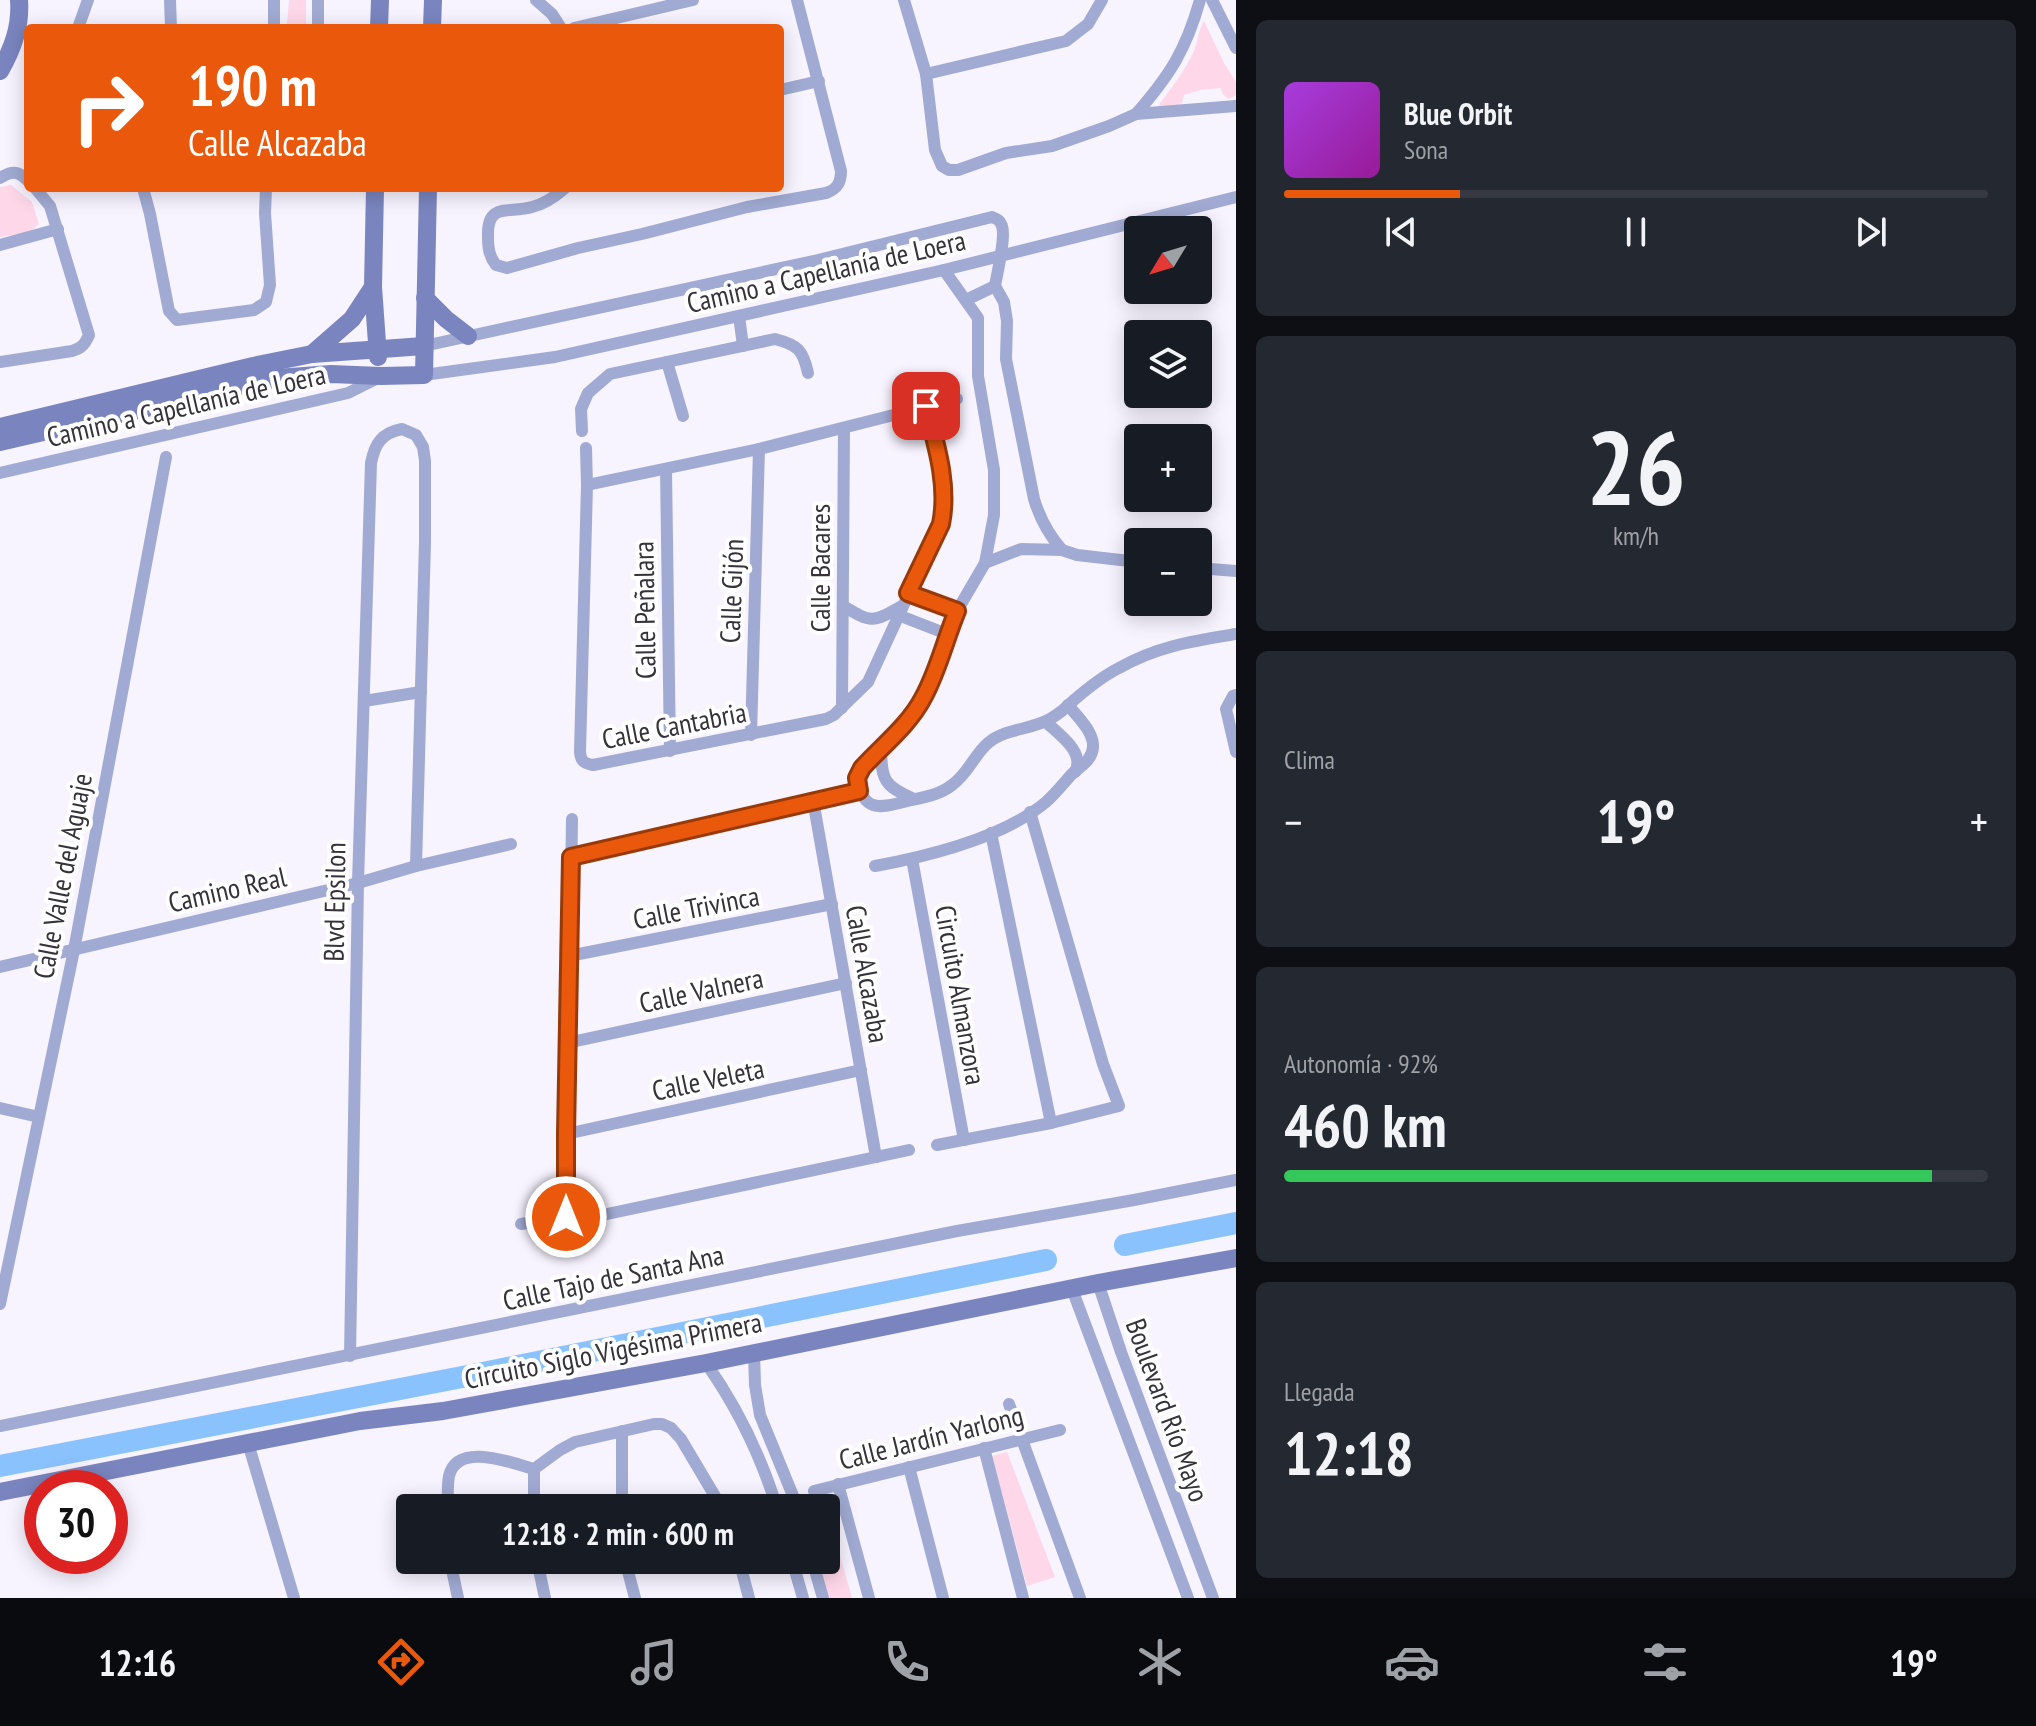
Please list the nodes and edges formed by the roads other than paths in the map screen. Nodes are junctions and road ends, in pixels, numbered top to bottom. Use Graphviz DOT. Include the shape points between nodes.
graph roads {
  1 [pos="19,0"];
  2 [pos="88,0"];
  3 [pos="170,0"];
  4 [pos="274,0"];
  5 [pos="318,0"];
  6 [pos="380,0"];
  7 [pos="433,0"];
  8 [pos="536,0"];
  9 [pos="693,0"];
  10 [pos="797,0"];
  11 [pos="904,0"];
  12 [pos="1102,0"];
  13 [pos="1200,0"];
  14 [pos="1212,0"];
  15 [pos="79,24"];
  16 [pos="171,24"];
  17 [pos="274,24"];
  18 [pos="318,24"];
  19 [pos="379,24"];
  20 [pos="432,24"];
  21 [pos="558,24"];
  22 [pos="591,24"];
  23 [pos="1236,48"];
  24 [pos="0,71"];
  25 [pos="926,74"];
  26 [pos="819,81"];
  27 [pos="784,89"];
  28 [pos="1236,106"];
  29 [pos="1136,114"];
  30 [pos="24,177"];
  31 [pos="0,178"];
  32 [pos="38,192"];
  33 [pos="144,192"];
  34 [pos="266,192"];
  35 [pos="375,192"];
  36 [pos="428,192"];
  37 [pos="559,192"];
  38 [pos="1236,197"];
  39 [pos="58,229"];
  40 [pos="0,245"];
  41 [pos="1001,255"];
  42 [pos="944,270"];
  43 [pos="995,286"];
  44 [pos="373,287"];
  45 [pos="425,298"];
  46 [pos="966,300"];
  47 [pos="739,316"];
  48 [pos="468,336"];
  49 [pos="424,346"];
  50 [pos="743,346"];
  51 [pos="377,348"];
  52 [pos="312,354"];
  53 [pos="0,362"];
  54 [pos="667,362"];
  55 [pos="808,373"];
  56 [pos="424,375"];
  57 [pos="381,376"];
  58 [pos="957,399"];
  59 [pos="926,406"];
  60 [pos="683,416"];
  61 [pos="0,427"];
  62 [pos="844,428"];
  63 [pos="582,431"];
  64 [pos="0,442"];
  65 [pos="586,448"];
  66 [pos="759,449"];
  67 [pos="166,457"];
  68 [pos="666,469"];
  69 [pos="0,473"];
  70 [pos="587,485"];
  71 [pos="1062,550"];
  72 [pos="1124,560"];
  73 [pos="985,563"];
  74 [pos="1212,569"];
  75 [pos="1236,571"];
  76 [pos="908,593"];
  77 [pos="843,606"];
  78 [pos="900,611"];
  79 [pos="957,611"];
  80 [pos="947,634"];
  81 [pos="1236,634"];
  82 [pos="421,692"];
  83 [pos="1236,695"];
  84 [pos="364,701"];
  85 [pos="1068,705"];
  86 [pos="842,708"];
  87 [pos="1046,722"];
  88 [pos="751,735"];
  89 [pos="881,747"];
  90 [pos="670,751"];
  91 [pos="1236,752"];
  92 [pos="1075,772"];
  93 [pos="859,791"];
  94 [pos="914,799"];
  95 [pos="813,800"];
  96 [pos="1030,812"];
  97 [pos="572,819"];
  98 [pos="991,833"];
  99 [pos="511,844"];
  100 [pos="571,857"];
  101 [pos="912,859"];
  102 [pos="416,866"];
  103 [pos="875,866"];
  104 [pos="358,883"];
  105 [pos="832,904"];
  106 [pos="74,950"];
  107 [pos="569,956"];
  108 [pos="0,967"];
  109 [pos="846,983"];
  110 [pos="567,1043"];
  111 [pos="861,1070"];
  112 [pos="0,1108"];
  113 [pos="39,1117"];
  114 [pos="1051,1123"];
  115 [pos="566,1134"];
  116 [pos="964,1140"];
  117 [pos="937,1145"];
  118 [pos="909,1150"];
  119 [pos="876,1157"];
  120 [pos="1236,1180"];
  121 [pos="566,1217"];
  122 [pos="521,1224"];
  123 [pos="1236,1258"];
  124 [pos="1098,1283"];
  125 [pos="1072,1289"];
  126 [pos="0,1304"];
  127 [pos="754,1352"];
  128 [pos="350,1356"];
  129 [pos="706,1363"];
  130 [pos="1009,1404"];
  131 [pos="760,1415"];
  132 [pos="743,1423"];
  133 [pos="0,1426"];
  134 [pos="1060,1430"];
  135 [pos="622,1431"];
  136 [pos="1022,1440"];
  137 [pos="248,1443"];
  138 [pos="984,1448"];
  139 [pos="909,1467"];
  140 [pos="534,1469"];
  141 [pos="838,1484"];
  142 [pos="814,1491"];
  143 [pos="0,1492"];
  144 [pos="448,1494"];
  145 [pos="534,1494"];
  146 [pos="622,1494"];
  147 [pos="714,1494"];
  148 [pos="772,1494"];
  149 [pos="792,1494"];
  150 [pos="453,1574"];
  151 [pos="540,1574"];
  152 [pos="629,1574"];
  153 [pos="743,1574"];
  154 [pos="796,1574"];
  155 [pos="816,1574"];
  156 [pos="294,1598"];
  157 [pos="458,1598"];
  158 [pos="545,1598"];
  159 [pos="635,1598"];
  160 [pos="749,1598"];
  161 [pos="803,1598"];
  162 [pos="823,1598"];
  163 [pos="869,1598"];
  164 [pos="943,1598"];
  165 [pos="1023,1598"];
  166 [pos="1080,1598"];
  167 [pos="1188,1598"];
  168 [pos="1213,1598"];
  1 -- 24 [label="street" via="15,38"];
  2 -- 15 [label="street"];
  3 -- 16 [label="street"];
  4 -- 17 [label="street"];
  5 -- 18 [label="street"];
  6 -- 19 [label="street"];
  7 -- 20 [label="street"];
  8 -- 21 [label="street"];
  9 -- 22 [label="street"];
  10 -- 26 [label="street"];
  11 -- 25 [label="street"];
  12 -- 25 [label="street" via="1088,24 1066,41"];
  13 -- 29 [label="street" via="1175,64"];
  14 -- 23 [label="street"];
  25 -- 29 [label="street" via="935,150 949,170 1052,146"];
  26 -- 27 [label="street"];
  26 -- 37 [label="street" via="841,171 834,190 507,268 496,265 489,249 490,218 505,209 539,205"];
  28 -- 29 [label="street"];
  30 -- 31 [label="street" via="11,172"];
  32 -- 39 [label="street"];
  33 -- 34 [label="street" via="169,311 177,320 254,310 266,302"];
  35 -- 44 [label="street"];
  36 -- 45 [label="street"];
  38 -- 41 [label="street, Camino a Capellanía de Loera"];
  39 -- 40 [label="street"];
  39 -- 53 [label="street" via="89,335 79,349"];
  41 -- 42 [label="street, Camino a Capellanía de Loera"];
  41 -- 43 [label="street"];
  41 -- 48 [label="street" via="1003,228 989,216 818,260"];
  42 -- 46 [label="street"];
  42 -- 47 [label="street, Camino a Capellanía de Loera"];
  43 -- 46 [label="street"];
  43 -- 71 [label="street" via="1004,302 1006,359 1034,499 1040,519"];
  44 -- 51 [label="street"];
  44 -- 52 [label="street" via="352,319"];
  45 -- 48 [label="street"];
  45 -- 49 [label="street"];
  46 -- 73 [label="street" via="978,318 978,376 994,470 994,515"];
  47 -- 50 [label="street"];
  47 -- 56 [label="street, Camino a Capellanía de Loera" via="555,357"];
  48 -- 49 [label="street"];
  49 -- 51 [label="street"];
  49 -- 56 [label="street"];
  50 -- 54 [label="street"];
  50 -- 55 [label="street" via="775,339 792,344 804,355"];
  51 -- 52 [label="street"];
  51 -- 57 [label="street"];
  52 -- 61 [label="street"];
  54 -- 60 [label="street"];
  54 -- 63 [label="street" via="610,374 588,393 581,409"];
  56 -- 57 [label="street"];
  57 -- 64 [label="street" via="303,375 256,381"];
  57 -- 69 [label="street, Camino a Capellanía de Loera" via="348,393"];
  58 -- 59 [label="street"];
  59 -- 62 [label="street"];
  59 -- 76 [label="street, Calle Cantabria" via="942,472 943,512"];
  62 -- 66 [label="street"];
  62 -- 77 [label="street, Calle Bacares"];
  65 -- 70 [label="street, Calle Cantabria"];
  66 -- 68 [label="street"];
  66 -- 88 [label="street, Calle Gijón"];
  67 -- 106 [label="street, Calle Valle del Aguaje"];
  68 -- 70 [label="street"];
  68 -- 90 [label="street, Calle Peñalara"];
  70 -- 90 [label="street, Calle Cantabria" via="581,760 593,765"];
  71 -- 72 [label="street"];
  71 -- 73 [label="street" via="1021,549"];
  73 -- 79 [label="street"];
  74 -- 75 [label="street"];
  76 -- 78 [label="street, Calle Cantabria"];
  76 -- 79 [label="street"];
  77 -- 78 [label="street" via="871,620"];
  77 -- 86 [label="street, Calle Bacares"];
  78 -- 80 [label="street"];
  78 -- 86 [label="street, Calle Cantabria" via="868,682"];
  79 -- 80 [label="street"];
  80 -- 89 [label="street" via="923,699"];
  81 -- 85 [label="street" via="1148,653 1116,669"];
  82 -- 84 [label="street"];
  82 -- 84 [label="street, Blvd Epsilon" via="425,461 416,435 402,429 380,440 371,463"];
  82 -- 102 [label="street"];
  83 -- 91 [label="street" via="1226,709"];
  84 -- 104 [label="street, Blvd Epsilon"];
  85 -- 87 [label="street"];
  85 -- 92 [label="street" via="1093,747"];
  86 -- 88 [label="street, Calle Cantabria" via="826,719"];
  87 -- 92 [label="street" via="1076,753"];
  87 -- 94 [label="street" via="988,743 952,785"];
  88 -- 90 [label="street, Calle Cantabria"];
  89 -- 93 [label="street" via="862,768"];
  89 -- 94 [label="street" via="886,781"];
  92 -- 96 [label="street"];
  93 -- 94 [label="street" via="873,806"];
  93 -- 95 [label="street"];
  95 -- 100 [label="street"];
  95 -- 105 [label="street, Calle Alcazaba"];
  96 -- 98 [label="street"];
  96 -- 114 [label="street" via="1119,1106"];
  97 -- 100 [label="street"];
  98 -- 101 [label="street"];
  98 -- 114 [label="street"];
  99 -- 102 [label="street, Camino Real"];
  100 -- 107 [label="street"];
  101 -- 103 [label="street"];
  101 -- 116 [label="street, Circuito Almanzora"];
  102 -- 104 [label="street, Camino Real"];
  104 -- 106 [label="street, Camino Real"];
  104 -- 128 [label="street, Blvd Epsilon"];
  105 -- 107 [label="street, Calle Trivinca"];
  105 -- 109 [label="street, Calle Alcazaba"];
  106 -- 108 [label="street, Camino Real"];
  106 -- 113 [label="street, Calle Valle del Aguaje"];
  107 -- 110 [label="street"];
  109 -- 110 [label="street, Calle Valnera"];
  109 -- 111 [label="street, Calle Alcazaba"];
  110 -- 115 [label="street"];
  111 -- 115 [label="street, Calle Veleta"];
  111 -- 119 [label="street, Calle Alcazaba"];
  112 -- 113 [label="street"];
  113 -- 126 [label="street, Calle Valle del Aguaje"];
  114 -- 116 [label="street"];
  115 -- 121 [label="street"];
  116 -- 117 [label="street"];
  118 -- 119 [label="street"];
  119 -- 121 [label="street" via="593,1217"];
  120 -- 128 [label="street, Calle Tajo de Santa Ana" via="957,1231"];
  121 -- 122 [label="street"];
  123 -- 124 [label="street, Circuito Siglo Vigésima Primera"];
  124 -- 125 [label="street, Circuito Siglo Vigésima Primera"];
  124 -- 168 [label="street, Boulevard Río Mayo"];
  125 -- 127 [label="street, Circuito Siglo Vigésima Primera"];
  125 -- 167 [label="street, Boulevard Río Mayo"];
  127 -- 129 [label="street, Circuito Siglo Vigésima Primera"];
  127 -- 131 [label="street"];
  128 -- 133 [label="street, Calle Tajo de Santa Ana"];
  129 -- 132 [label="street"];
  129 -- 137 [label="street, Circuito Siglo Vigésima Primera"];
  130 -- 136 [label="street"];
  131 -- 132 [label="street"];
  131 -- 149 [label="street"];
  132 -- 148 [label="street"];
  134 -- 136 [label="street, Calle Jardín Yarlong"];
  135 -- 140 [label="street" via="575,1442"];
  135 -- 146 [label="street"];
  135 -- 147 [label="street" via="654,1424 671,1428"];
  136 -- 138 [label="street, Calle Jardín Yarlong"];
  136 -- 166 [label="street"];
  137 -- 143 [label="street, Circuito Siglo Vigésima Primera"];
  137 -- 156 [label="street"];
  138 -- 139 [label="street, Calle Jardín Yarlong"];
  138 -- 165 [label="street"];
  139 -- 141 [label="street, Calle Jardín Yarlong"];
  139 -- 164 [label="street"];
  140 -- 144 [label="street" via="489,1456 463,1459 452,1469"];
  140 -- 145 [label="street"];
  141 -- 142 [label="street, Calle Jardín Yarlong"];
  141 -- 163 [label="street"];
  150 -- 157 [label="street"];
  151 -- 158 [label="street"];
  152 -- 159 [label="street"];
  153 -- 160 [label="street"];
  154 -- 161 [label="street"];
  155 -- 162 [label="street"];
}
